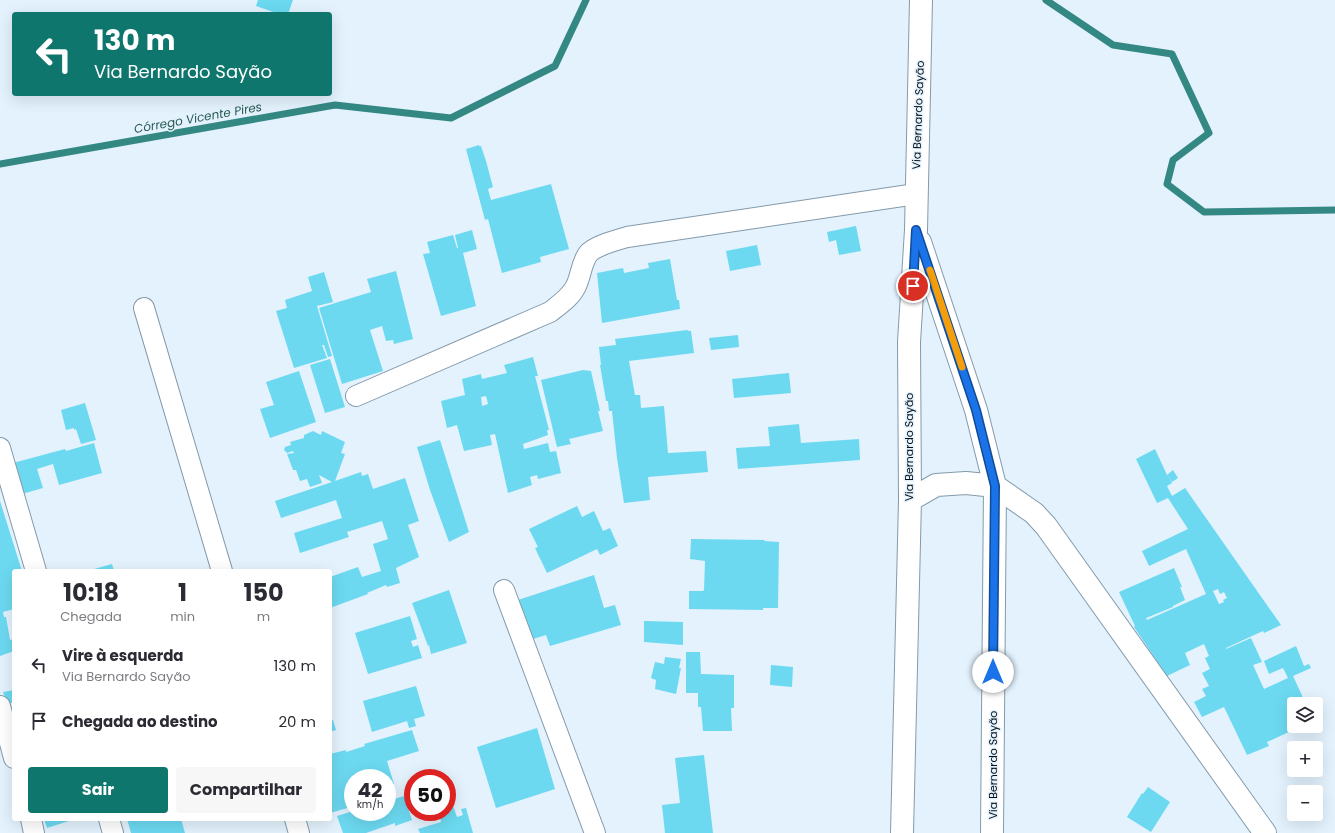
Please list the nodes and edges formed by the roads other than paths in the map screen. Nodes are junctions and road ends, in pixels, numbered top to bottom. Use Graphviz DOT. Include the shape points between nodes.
graph roads {
  1 [pos="922,0"];
  2 [pos="916,194"];
  3 [pos="916,230"];
  4 [pos="144,308"];
  5 [pos="356,396"];
  6 [pos="0,448"];
  7 [pos="995,486"];
  8 [pos="910,500"];
  9 [pos="35,569"];
  10 [pos="221,569"];
  11 [pos="504,590"];
  12 [pos="0,706"];
  13 [pos="12,751"];
  14 [pos="31,821"];
  15 [pos="110,821"];
  16 [pos="296,821"];
  17 [pos="34,833"];
  18 [pos="113,833"];
  19 [pos="299,833"];
  20 [pos="595,833"];
  21 [pos="902,833"];
  22 [pos="992,833"];
  23 [pos="1265,833"];
  1 -- 2 [label="main road, Via Bernardo Sayão"];
  2 -- 3 [label="main road, Via Bernardo Sayão"];
  2 -- 5 [label="street" via="627,237 603,245 588,253 576,286 567,298 550,312"];
  3 -- 7 [label="main road, Via Bernardo Sayão" via="976,410"];
  3 -- 8 [label="main road, Via Bernardo Sayão" via="909,342"];
  4 -- 10 [label="street"];
  6 -- 9 [label="street"];
  7 -- 8 [label="main road" via="966,483 936,486"];
  7 -- 22 [label="main road, Via Bernardo Sayão"];
  7 -- 23 [label="main road" via="1034,513 1046,526"];
  8 -- 21 [label="main road, Via Bernardo Sayão"];
  11 -- 20 [label="street"];
  12 -- 13 [label="street"];
  14 -- 17 [label="street"];
  15 -- 18 [label="street"];
  16 -- 19 [label="street"];
}
